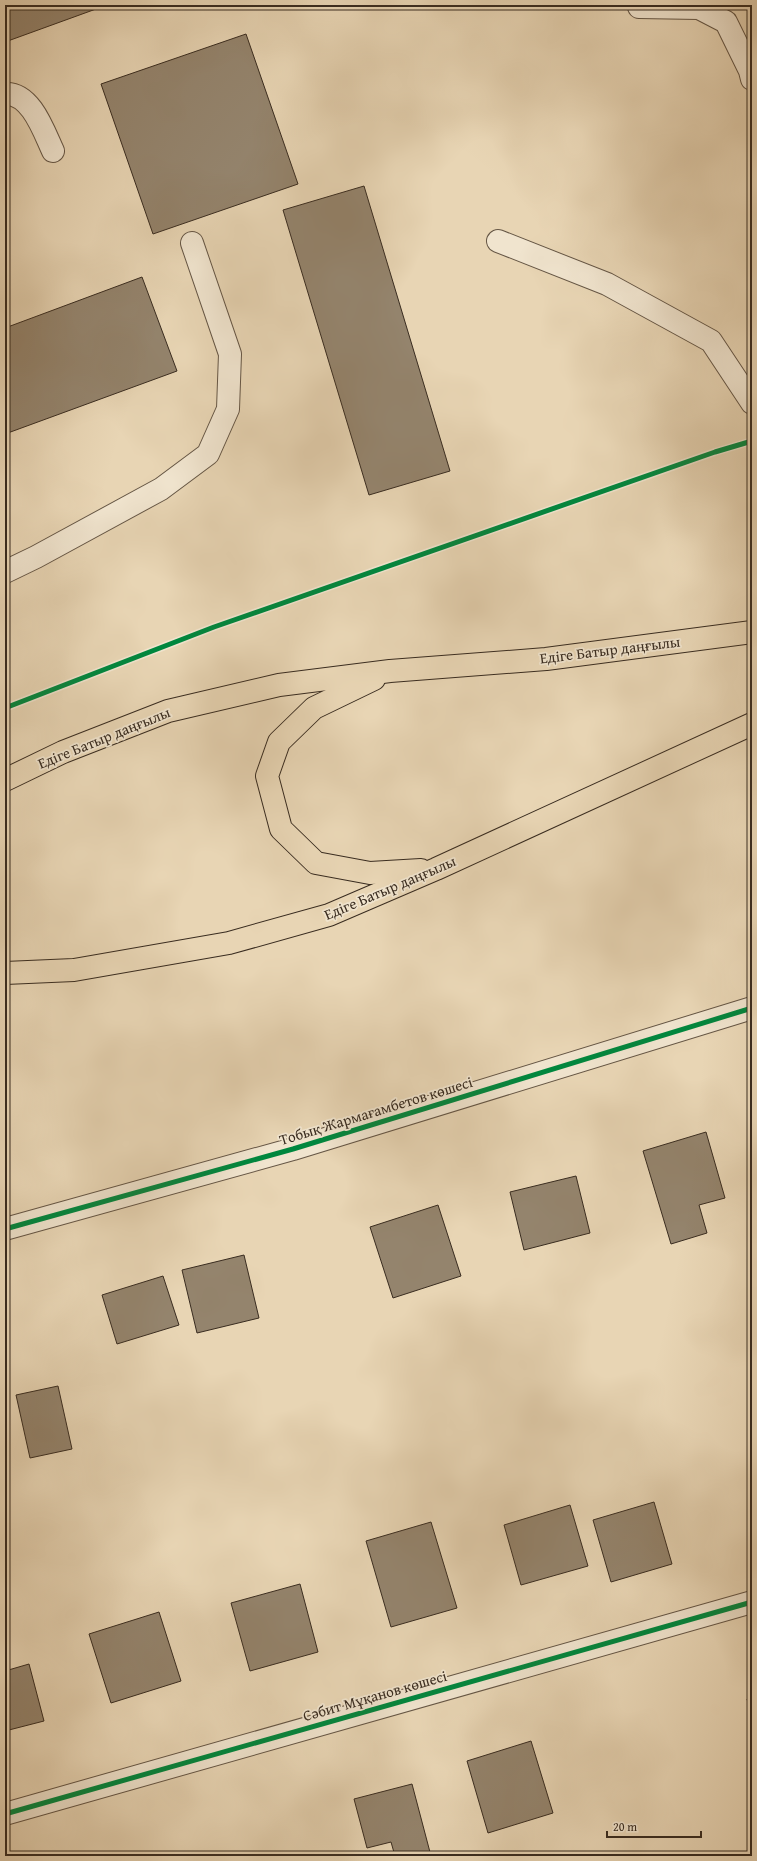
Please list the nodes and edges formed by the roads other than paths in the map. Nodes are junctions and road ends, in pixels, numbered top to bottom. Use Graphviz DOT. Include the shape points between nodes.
graph roads {
  1 [pos="639,7"];
  2 [pos="752,79"];
  3 [pos="5,94"];
  4 [pos="53,151"];
  5 [pos="498,241"];
  6 [pos="192,243"];
  7 [pos="752,402"];
  8 [pos="5,572"];
  9 [pos="752,632"];
  10 [pos="390,671"];
  11 [pos="752,724"];
  12 [pos="5,780"];
  13 [pos="436,869"];
  14 [pos="5,973"];
  15 [pos="752,1008"];
  16 [pos="5,1229"];
  17 [pos="752,1602"];
  18 [pos="5,1814"];
  1 -- 2 [label="street" via="699,8 726,22"];
  3 -- 4 [label="street" via="10,93 29,104"];
  5 -- 7 [label="street" via="608,284 711,340"];
  6 -- 8 [label="street" via="230,354 228,409 208,454 161,489"];
  9 -- 10 [label="main road, Едіге Батыр даңғылы" via="546,659"];
  10 -- 12 [label="main road, Едіге Батыр даңғылы" via="279,685 168,711 64,752"];
  10 -- 13 [label="main road" via="314,708 279,742 267,776 281,829 316,863 370,873"];
  11 -- 13 [label="main road, Едіге Батыр даңғылы"];
  13 -- 14 [label="main road, Едіге Батыр даңғылы" via="329,915 229,944 74,970"];
  15 -- 16 [label="street, Тобық Жармағамбетов көшесі" via="293,1149"];
  17 -- 18 [label="street, Сәбит Мұқанов көшесі"];
}
